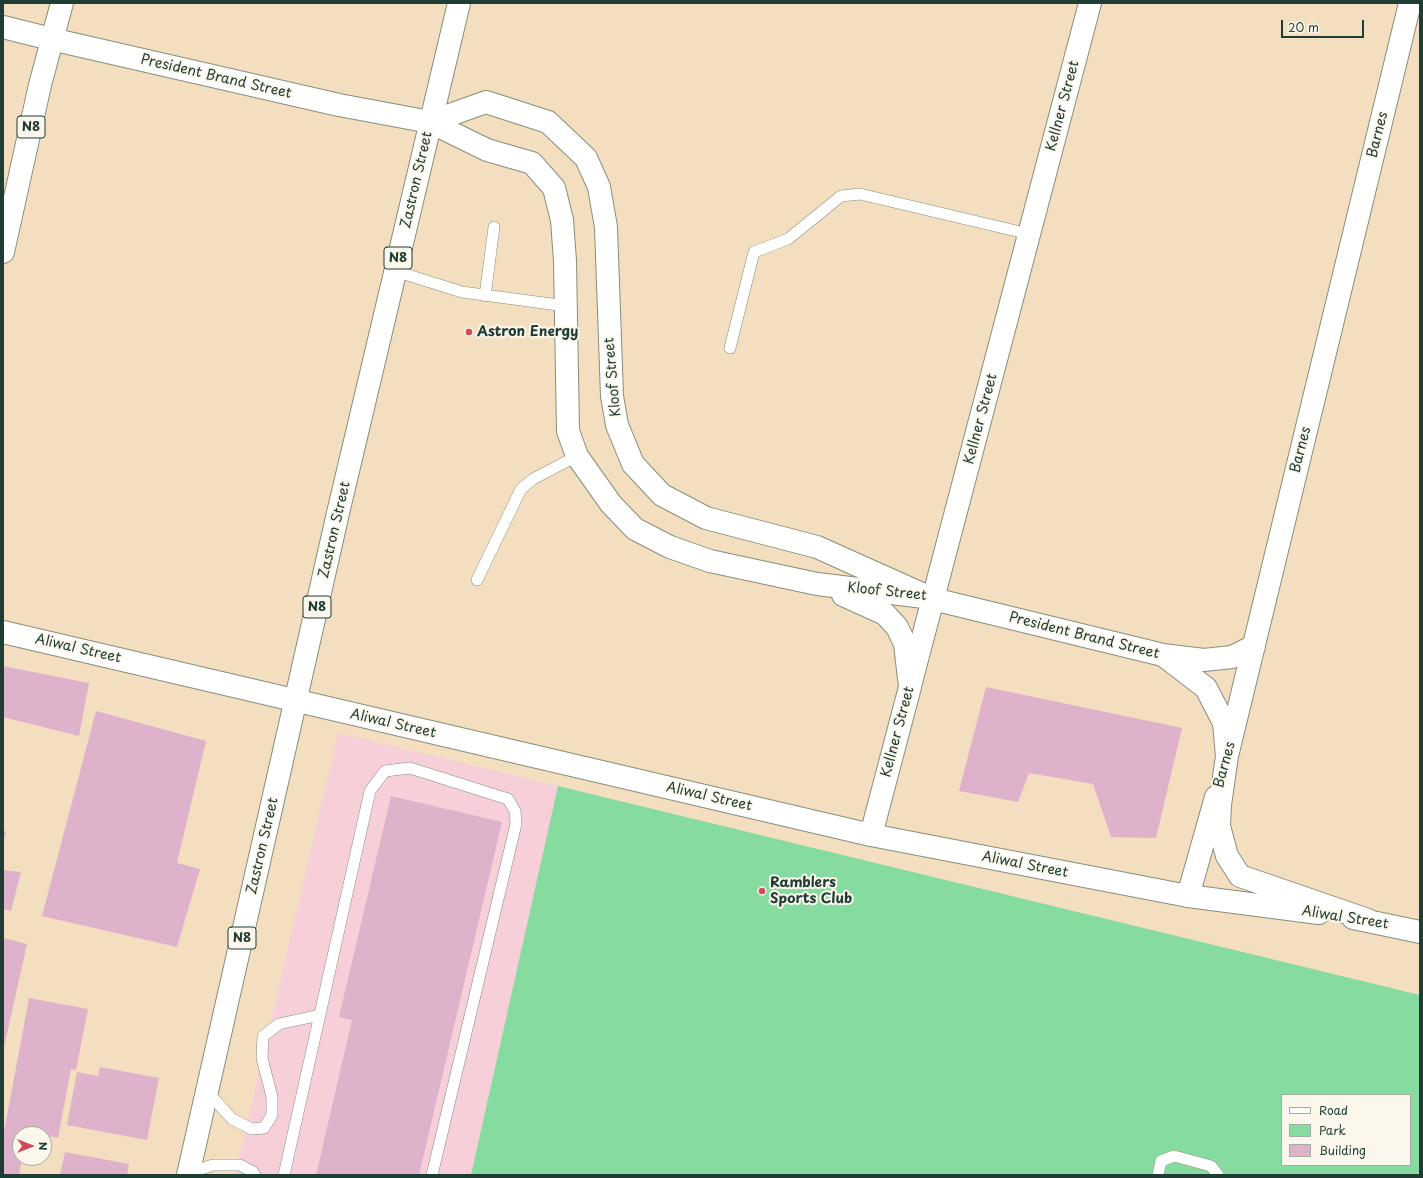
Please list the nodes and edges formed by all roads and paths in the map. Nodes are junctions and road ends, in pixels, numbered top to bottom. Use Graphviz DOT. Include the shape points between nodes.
graph roads {
  1 [pos="62,3"];
  2 [pos="459,3"];
  3 [pos="1090,3"];
  4 [pos="1410,3"];
  5 [pos="3,27"];
  6 [pos="51,39"];
  7 [pos="430,122"];
  8 [pos="494,227"];
  9 [pos="1029,234"];
  10 [pos="3,252"];
  11 [pos="395,271"];
  12 [pos="485,296"];
  13 [pos="566,306"];
  14 [pos="730,348"];
  15 [pos="577,456"];
  16 [pos="477,580"];
  17 [pos="817,584"];
  18 [pos="933,598"];
  19 [pos="3,632"];
  20 [pos="1254,646"];
  21 [pos="1163,655"];
  22 [pos="910,687"];
  23 [pos="296,702"];
  24 [pos="1228,756"];
  25 [pos="871,835"];
  26 [pos="1188,896"];
  27 [pos="1368,920"];
  28 [pos="1420,932"];
  29 [pos="320,1015"];
  30 [pos="207,1090"];
  31 [pos="188,1174"];
  32 [pos="255,1175"];
  33 [pos="284,1175"];
  34 [pos="432,1175"];
  35 [pos="1158,1175"];
  36 [pos="1218,1175"];
  1 -- 6 [label="main road, N8"];
  2 -- 7 [label="main road, Zastron Street / N8"];
  3 -- 9 [label="main road, Kellner Street"];
  4 -- 20 [label="main road, Barnes"];
  5 -- 6 [label="main road, President Brand Street"];
  6 -- 7 [label="main road, President Brand Street" via="340,105"];
  6 -- 10 [label="main road, N8"];
  7 -- 11 [label="main road, Zastron Street / N8"];
  7 -- 13 [label="main road, Kloof Street" via="487,150 532,163 554,188 562,220 566,261"];
  7 -- 18 [label="main road, Kloof Street" via="486,102 548,122 586,158 599,187 606,226 612,396 617,425 633,464 662,495 706,518 817,547"];
  8 -- 12 [label="lane"];
  9 -- 14 [label="lane" via="860,194 842,196 788,239 754,252"];
  9 -- 18 [label="main road, Kellner Street"];
  11 -- 12 [label="lane" via="462,292"];
  11 -- 23 [label="main road, Zastron Street / N8"];
  12 -- 13 [label="lane"];
  13 -- 15 [label="main road, Kloof Street" via="568,431"];
  15 -- 16 [label="lane" via="533,479 521,489"];
  15 -- 17 [label="main road, Kloof Street" via="611,504 635,529 670,547 710,561"];
  17 -- 18 [label="main road, Kloof Street"];
  17 -- 22 [label="main road" via="885,614 897,627 905,644"];
  18 -- 21 [label="main road, President Brand Street"];
  18 -- 22 [label="main road, Kellner Street"];
  19 -- 23 [label="main road, Aliwal Street"];
  20 -- 21 [label="main road" via="1232,657 1204,660"];
  20 -- 24 [label="main road, Barnes"];
  21 -- 24 [label="main road, President Brand Street" via="1206,688 1224,722"];
  22 -- 25 [label="main road, Kellner Street"];
  23 -- 25 [label="main road, Aliwal Street"];
  23 -- 30 [label="main road, Zastron Street / N8"];
  24 -- 26 [label="main road, Barnes"];
  24 -- 27 [label="main road, President Brand Street" via="1219,826 1226,856 1240,876"];
  25 -- 26 [label="main road, Aliwal Street"];
  26 -- 27 [label="main road, Aliwal Street"];
  27 -- 28 [label="main road, Aliwal Street"];
  29 -- 30 [label="lane" via="278,1024 263,1036 262,1058 272,1097 272,1115 264,1128 252,1129 232,1119"];
  29 -- 33 [label="lane"];
  29 -- 34 [label="lane" via="370,791 385,771 410,768 508,799 515,812 516,824"];
  30 -- 31 [label="main road, Zastron Street / N8"];
  31 -- 32 [label="lane" via="213,1165 240,1165"];
  35 -- 36 [label="lane" via="1161,1161 1174,1156 1211,1166"];
}
